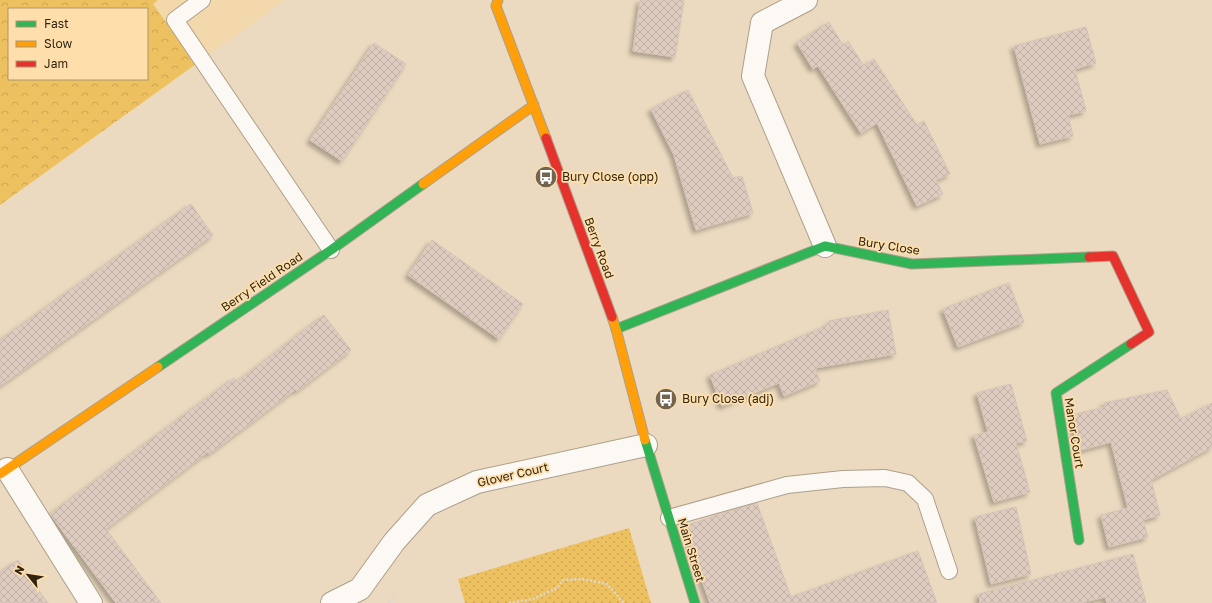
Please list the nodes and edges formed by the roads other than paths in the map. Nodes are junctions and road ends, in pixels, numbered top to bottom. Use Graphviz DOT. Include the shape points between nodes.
graph roads {
  1 [pos="202,0"];
  2 [pos="806,0"];
  3 [pos="496,2"];
  4 [pos="534,105"];
  5 [pos="825,246"];
  6 [pos="331,250"];
  7 [pos="616,329"];
  8 [pos="1149,332"];
  9 [pos="646,445"];
  10 [pos="3,472"];
  11 [pos="667,511"];
  12 [pos="1079,540"];
  13 [pos="949,571"];
  14 [pos="91,603"];
  15 [pos="332,603"];
  16 [pos="695,603"];
  1 -- 6 [label="lane" via="175,20"];
  2 -- 5 [label="street" via="762,22 752,76"];
  3 -- 4 [label="street, Berry Road"];
  4 -- 6 [label="street, Berry Field Road"];
  4 -- 7 [label="street, Berry Road"];
  5 -- 7 [label="street"];
  5 -- 8 [label="street, Bury Close" via="912,264 1113,256"];
  6 -- 10 [label="street, Berry Field Road"];
  7 -- 9 [label="street, Berry Road"];
  8 -- 12 [label="street, Manor Court" via="1056,393"];
  9 -- 11 [label="street, Berry Road"];
  9 -- 15 [label="street, Glover Court" via="477,482 426,505 394,542 360,589"];
  10 -- 14 [label="street"];
  11 -- 13 [label="lane" via="787,485 885,478 908,483 925,499"];
  11 -- 16 [label="street, Main Street"];
}
